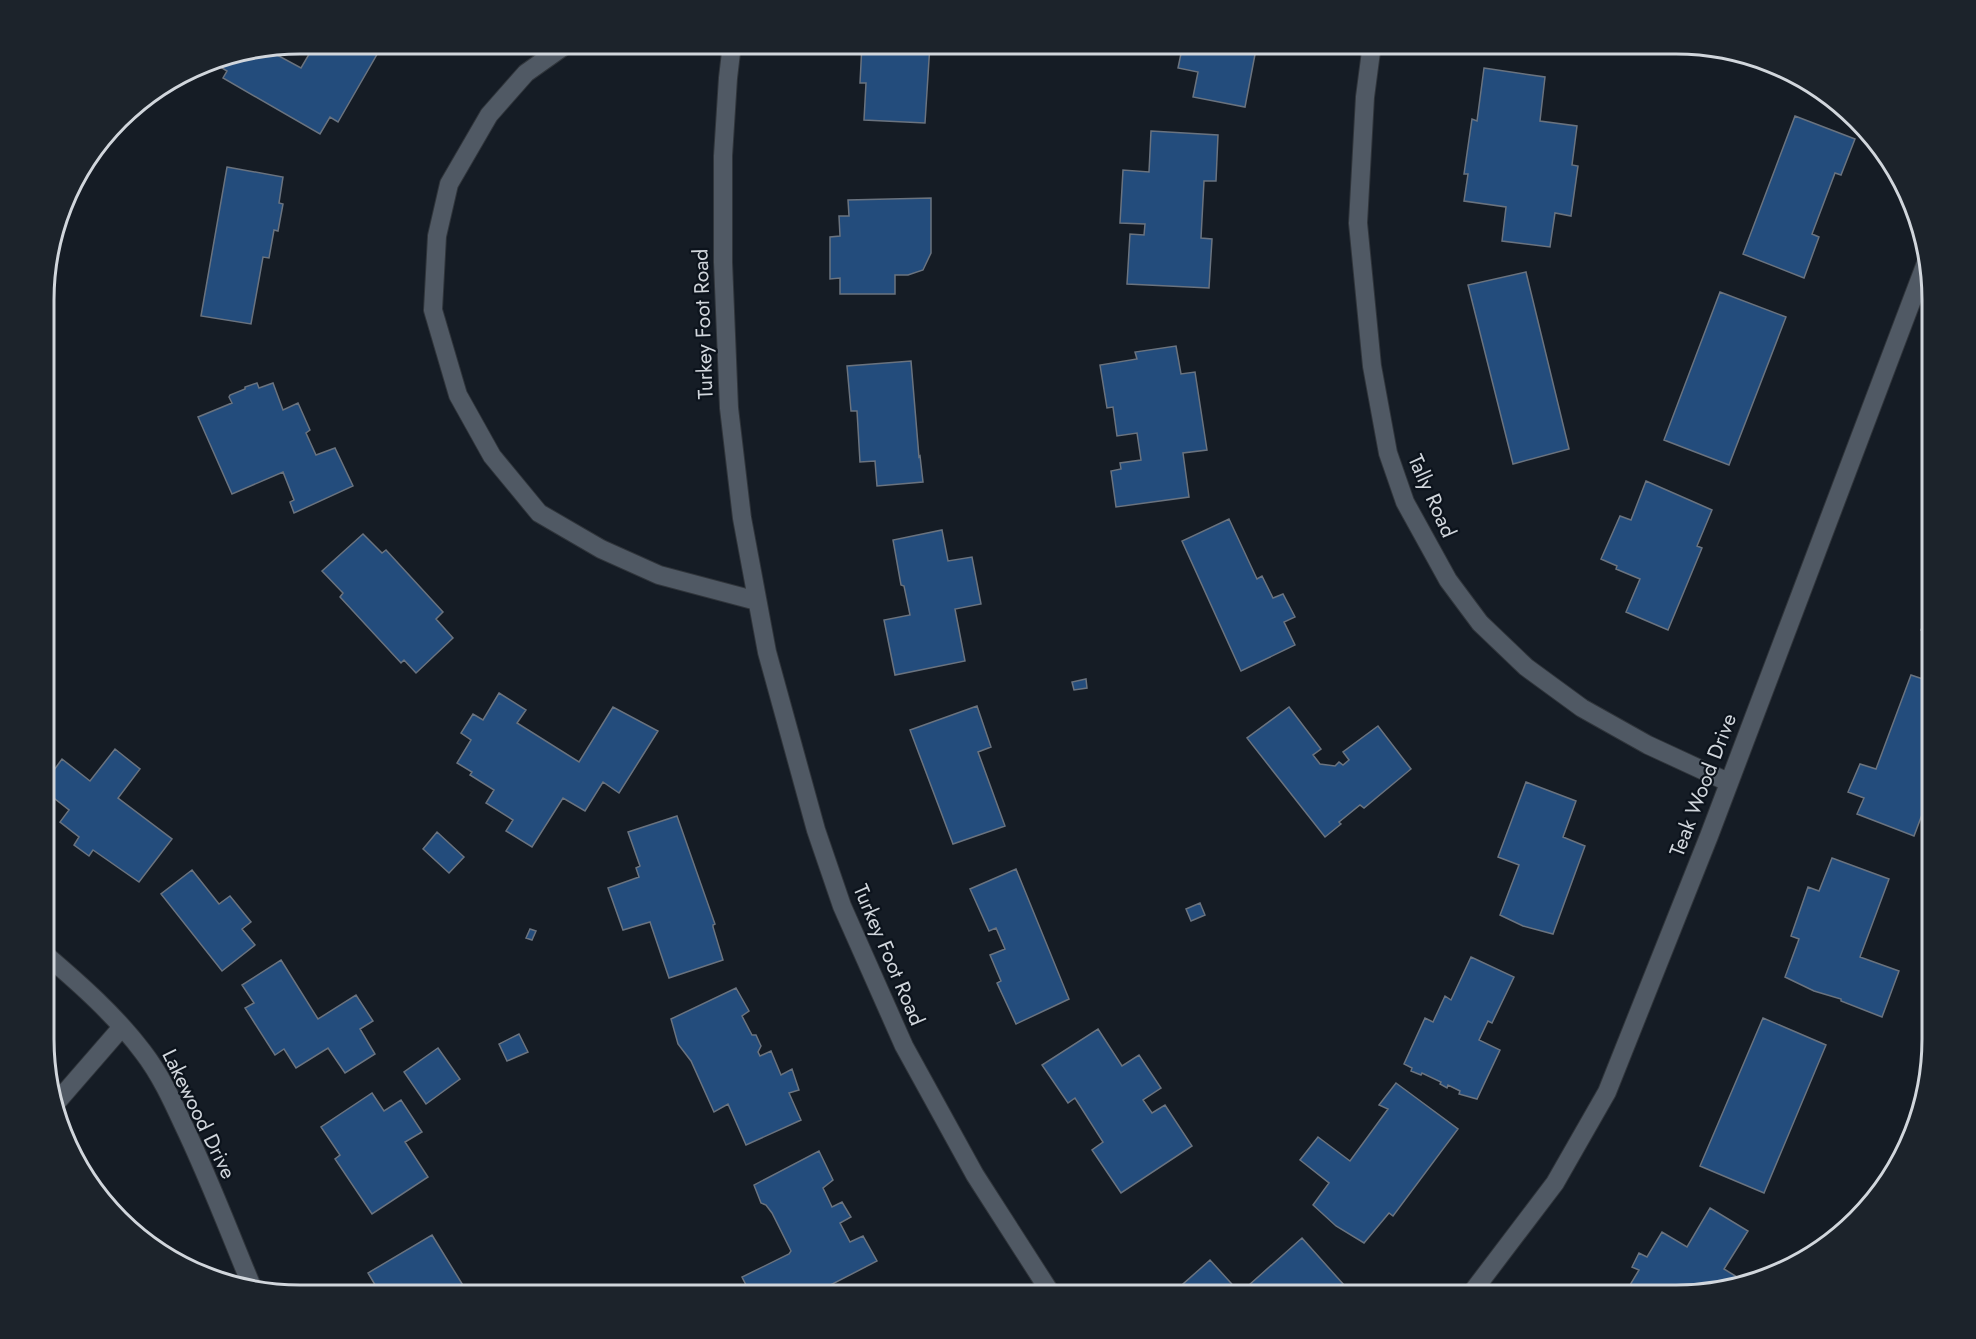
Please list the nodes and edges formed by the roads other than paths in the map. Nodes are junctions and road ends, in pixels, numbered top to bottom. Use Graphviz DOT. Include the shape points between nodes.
graph roads {
  1 [pos="553,54"];
  2 [pos="731,54"];
  3 [pos="1371,54"];
  4 [pos="1921,277"];
  5 [pos="757,601"];
  6 [pos="1728,782"];
  7 [pos="54,962"];
  8 [pos="122,1027"];
  9 [pos="61,1097"];
  10 [pos="249,1279"];
  11 [pos="1046,1285"];
  12 [pos="1478,1285"];
  1 -- 5 [label="street" via="526,73 489,115 449,184 437,236 433,310 459,395 492,456 540,513 601,549 659,575"];
  2 -- 5 [label="street, Turkey Foot Road" via="723,156 729,408"];
  3 -- 6 [label="street, Tally Road" via="1358,223 1372,366 1388,453 1405,502 1448,580 1480,623 1526,667 1582,708 1648,745"];
  4 -- 6 [label="street, Teak Wood Drive"];
  5 -- 11 [label="street, Turkey Foot Road" via="766,652 816,830 842,906 903,1046 975,1175"];
  6 -- 12 [label="street, Teak Wood Drive" via="1607,1092 1556,1183"];
  7 -- 8 [label="street, Lakewood Drive"];
  8 -- 9 [label="street"];
  8 -- 10 [label="street, Lakewood Drive" via="168,1092"];
}
